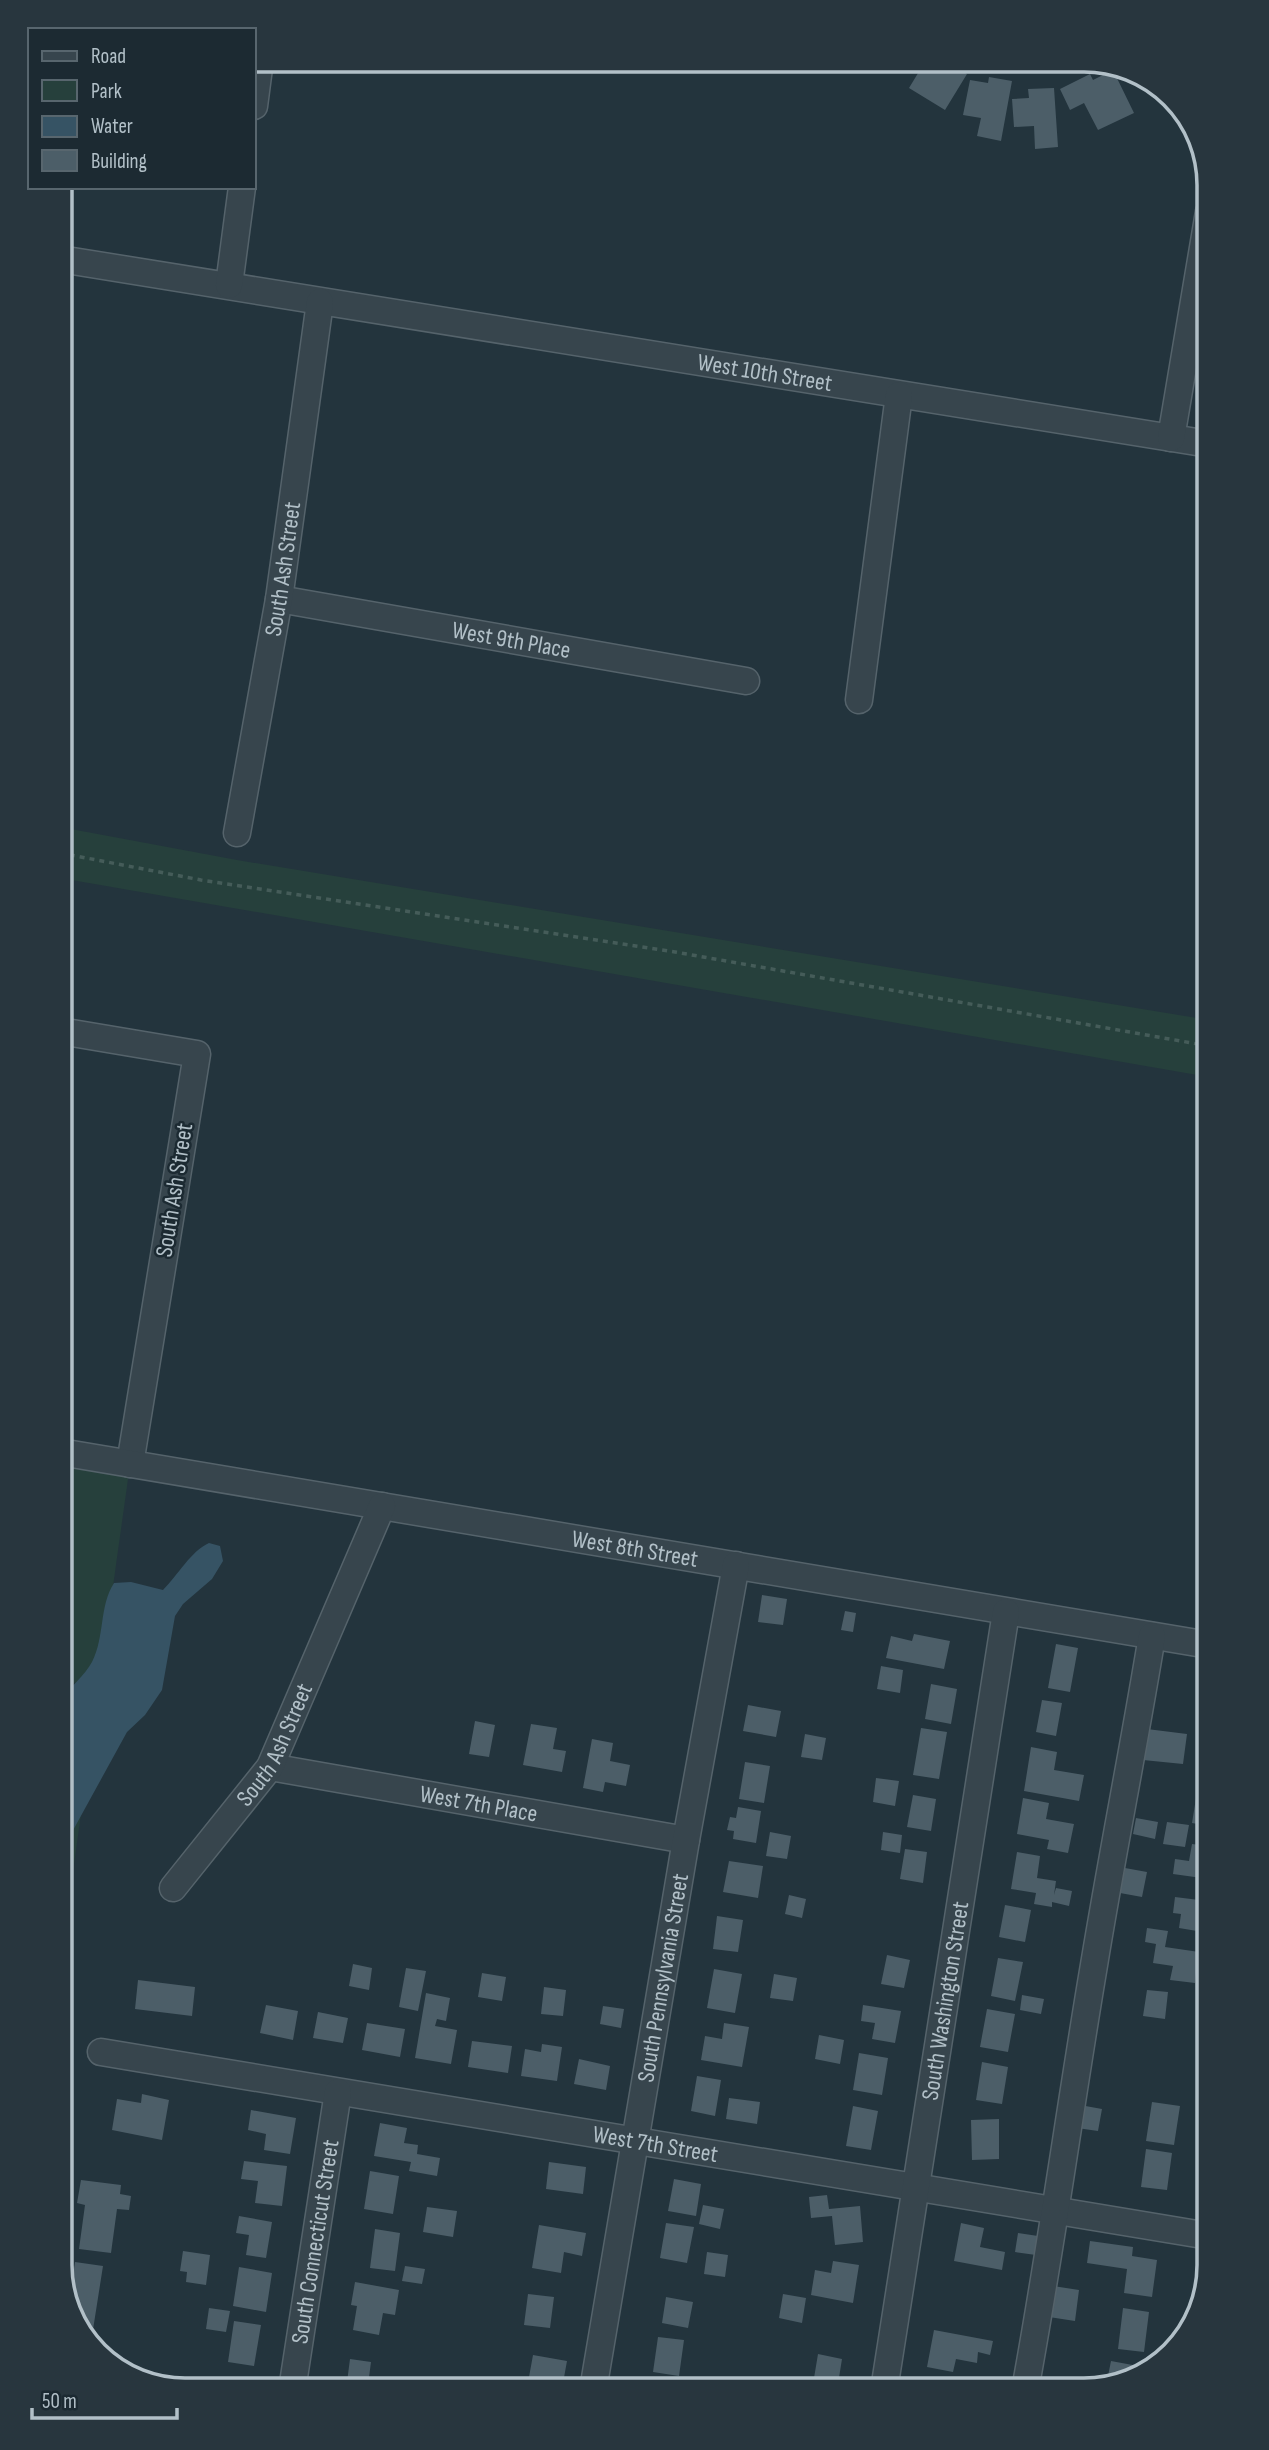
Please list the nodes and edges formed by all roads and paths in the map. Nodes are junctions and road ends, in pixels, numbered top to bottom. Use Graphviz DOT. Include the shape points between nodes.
graph roads {
  1 [pos="258,72"];
  2 [pos="256,91"];
  3 [pos="242,189"];
  4 [pos="72,261"];
  5 [pos="1197,283"];
  6 [pos="229,285"];
  7 [pos="320,302"];
  8 [pos="899,395"];
  9 [pos="1171,438"];
  10 [pos="1197,442"];
  11 [pos="279,599"];
  12 [pos="746,681"];
  13 [pos="859,700"];
  14 [pos="237,834"];
  15 [pos="72,855"];
  16 [pos="72,1033"];
  17 [pos="1197,1044"];
  18 [pos="72,1454"];
  19 [pos="130,1464"];
  20 [pos="382,1506"];
  21 [pos="736,1565"];
  22 [pos="1006,1612"];
  23 [pos="1152,1636"];
  24 [pos="1197,1643"];
  25 [pos="270,1767"];
  26 [pos="686,1840"];
  27 [pos="173,1888"];
  28 [pos="102,2052"];
  29 [pos="338,2092"];
  30 [pos="635,2141"];
  31 [pos="915,2188"];
  32 [pos="1057,2211"];
  33 [pos="1197,2234"];
  34 [pos="294,2378"];
  35 [pos="595,2378"];
  36 [pos="886,2378"];
  37 [pos="1027,2378"];
  1 -- 2 [label="street"];
  3 -- 6 [label="street"];
  4 -- 6 [label="street"];
  5 -- 9 [label="street"];
  6 -- 7 [label="street, West 10th Street"];
  7 -- 8 [label="street, West 10th Street"];
  7 -- 11 [label="street, South Ash Street"];
  8 -- 9 [label="street, West 10th Street"];
  8 -- 13 [label="street"];
  9 -- 10 [label="street, West 10th Street"];
  11 -- 12 [label="street, West 9th Place"];
  11 -- 14 [label="street, South Ash Street"];
  15 -- 17 [label="path" via="201,880 675,952"];
  16 -- 19 [label="street, South Ash Street" via="197,1054"];
  18 -- 19 [label="street, West 8th Street"];
  19 -- 20 [label="street, West 8th Street"];
  20 -- 21 [label="street, West 8th Street"];
  20 -- 25 [label="street, South Ash Street"];
  21 -- 22 [label="street, West 8th Street"];
  21 -- 26 [label="street, South Pennsylvania Street"];
  22 -- 23 [label="street, West 8th Street"];
  22 -- 31 [label="street, South Washington Street"];
  23 -- 24 [label="street, West 8th Street"];
  23 -- 32 [label="street" via="1094,1965"];
  25 -- 26 [label="street, West 7th Place"];
  25 -- 27 [label="street, South Ash Street"];
  26 -- 30 [label="street, South Pennsylvania Street"];
  28 -- 29 [label="street, West 7th Street"];
  29 -- 30 [label="street, West 7th Street"];
  29 -- 34 [label="street, South Connecticut Street"];
  30 -- 31 [label="street, West 7th Street"];
  30 -- 35 [label="street, South Pennsylvania Street"];
  31 -- 32 [label="street, West 7th Street"];
  31 -- 36 [label="street, South Washington Street"];
  32 -- 33 [label="street, West 7th Street"];
  32 -- 37 [label="street"];
}
